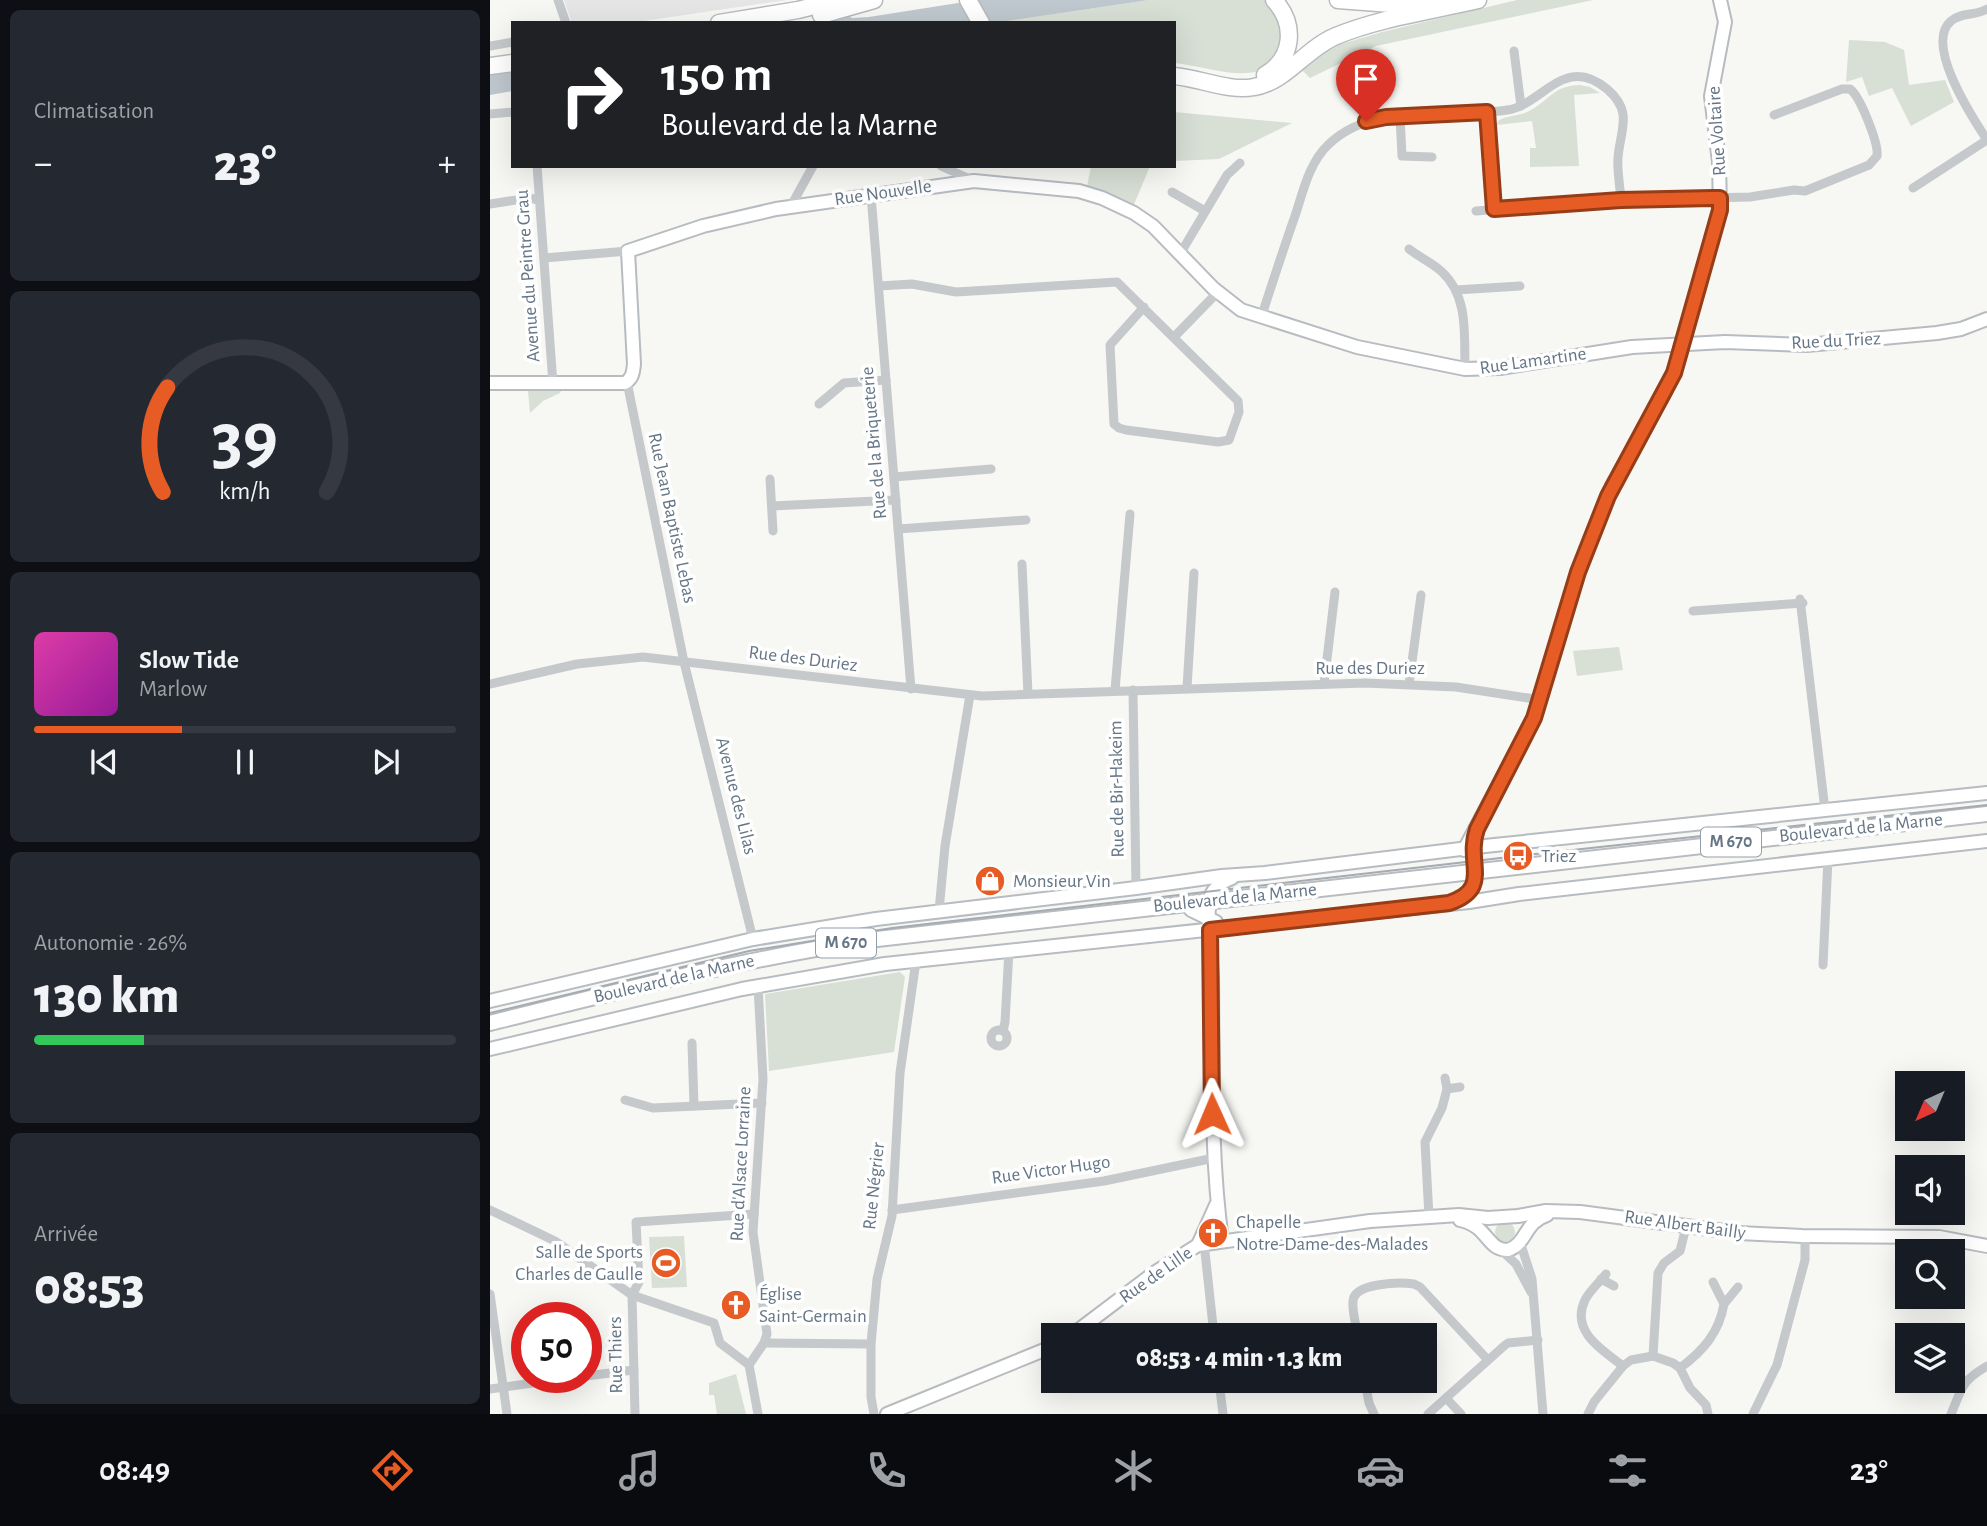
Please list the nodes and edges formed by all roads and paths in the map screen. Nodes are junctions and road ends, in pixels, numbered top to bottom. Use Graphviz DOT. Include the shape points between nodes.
graph roads {
  1 [pos="558,0"];
  2 [pos="814,0"];
  3 [pos="838,0"];
  4 [pos="874,0"];
  5 [pos="959,0"];
  6 [pos="968,0"];
  7 [pos="1274,0"];
  8 [pos="1338,0"];
  9 [pos="1437,0"];
  10 [pos="1478,0"];
  11 [pos="1720,0"];
  12 [pos="1987,9"];
  13 [pos="746,19"];
  14 [pos="565,21"];
  15 [pos="732,21"];
  16 [pos="794,21"];
  17 [pos="971,21"];
  18 [pos="980,21"];
  19 [pos="511,43"];
  20 [pos="490,46"];
  21 [pos="1514,51"];
  22 [pos="511,52"];
  23 [pos="490,56"];
  24 [pos="511,63"];
  25 [pos="490,66"];
  26 [pos="1176,68"];
  27 [pos="1176,76"];
  28 [pos="1521,106"];
  29 [pos="511,111"];
  30 [pos="1487,112"];
  31 [pos="490,114"];
  32 [pos="1774,115"];
  33 [pos="1400,116"];
  34 [pos="1987,140"];
  35 [pos="1432,158"];
  36 [pos="1240,163"];
  37 [pos="537,168"];
  38 [pos="812,168"];
  39 [pos="945,168"];
  40 [pos="974,181"];
  41 [pos="1913,188"];
  42 [pos="1172,192"];
  43 [pos="872,195"];
  44 [pos="1720,198"];
  45 [pos="539,200"];
  46 [pos="1621,200"];
  47 [pos="490,204"];
  48 [pos="791,206"];
  49 [pos="1494,209"];
  50 [pos="1206,211"];
  51 [pos="1476,211"];
  52 [pos="1409,248"];
  53 [pos="628,251"];
  54 [pos="1181,254"];
  55 [pos="544,258"];
  56 [pos="879,286"];
  57 [pos="1520,286"];
  58 [pos="1456,290"];
  59 [pos="1218,292"];
  60 [pos="1144,307"];
  61 [pos="1261,318"];
  62 [pos="1987,319"];
  63 [pos="1174,337"];
  64 [pos="1683,344"];
  65 [pos="1465,369"];
  66 [pos="886,380"];
  67 [pos="627,382"];
  68 [pos="490,383"];
  69 [pos="553,384"];
  70 [pos="819,404"];
  71 [pos="991,469"];
  72 [pos="894,477"];
  73 [pos="770,479"];
  74 [pos="896,500"];
  75 [pos="772,506"];
  76 [pos="1130,514"];
  77 [pos="1026,520"];
  78 [pos="898,529"];
  79 [pos="773,531"];
  80 [pos="1022,564"];
  81 [pos="1194,573"];
  82 [pos="1335,592"];
  83 [pos="1421,595"];
  84 [pos="1693,611"];
  85 [pos="684,662"];
  86 [pos="490,684"];
  87 [pos="1324,684"];
  88 [pos="1409,684"];
  89 [pos="1187,688"];
  90 [pos="911,689"];
  91 [pos="1115,690"];
  92 [pos="1133,690"];
  93 [pos="1028,694"];
  94 [pos="970,695"];
  95 [pos="1541,700"];
  96 [pos="1987,793"];
  97 [pos="1825,810"];
  98 [pos="1987,814"];
  99 [pos="1987,822"];
  100 [pos="1987,841"];
  101 [pos="1468,849"];
  102 [pos="1828,859"];
  103 [pos="1265,873"];
  104 [pos="1475,875"];
  105 [pos="1136,888"];
  106 [pos="1449,903"];
  107 [pos="939,911"];
  108 [pos="1209,915"];
  109 [pos="753,939"];
  110 [pos="1009,950"];
  111 [pos="916,961"];
  112 [pos="1823,965"];
  113 [pos="758,986"];
  114 [pos="490,1001"];
  115 [pos="490,1023"];
  116 [pos="490,1030"];
  117 [pos="1003,1031"];
  118 [pos="692,1043"];
  119 [pos="490,1049"];
  120 [pos="1446,1078"];
  121 [pos="1460,1087"];
  122 [pos="1447,1089"];
  123 [pos="625,1100"];
  124 [pos="762,1103"];
  125 [pos="694,1106"];
  126 [pos="1214,1158"];
  127 [pos="1216,1201"];
  128 [pos="490,1210"];
  129 [pos="892,1210"];
  130 [pos="1564,1212"];
  131 [pos="754,1214"];
  132 [pos="1505,1216"];
  133 [pos="1429,1217"];
  134 [pos="1686,1227"];
  135 [pos="1805,1236"];
  136 [pos="1521,1239"];
  137 [pos="1222,1240"];
  138 [pos="1201,1244"];
  139 [pos="1494,1245"];
  140 [pos="1987,1246"];
  141 [pos="1713,1282"];
  142 [pos="1614,1286"];
  143 [pos="1738,1287"];
  144 [pos="490,1294"];
  145 [pos="632,1295"];
  146 [pos="1534,1299"];
  147 [pos="1724,1304"];
  148 [pos="1088,1323"];
  149 [pos="1212,1323"];
  150 [pos="1356,1323"];
  151 [pos="1538,1340"];
  152 [pos="764,1343"];
  153 [pos="871,1344"];
  154 [pos="1041,1351"];
  155 [pos="1653,1356"];
  156 [pos="1488,1360"];
  157 [pos="749,1365"];
  158 [pos="1623,1366"];
  159 [pos="1987,1366"];
  160 [pos="1680,1368"];
  161 [pos="634,1370"];
  162 [pos="602,1374"];
  163 [pos="511,1386"];
  164 [pos="503,1387"];
  165 [pos="490,1389"];
  166 [pos="1220,1393"];
  167 [pos="1368,1393"];
  168 [pos="1446,1398"];
  169 [pos="508,1414"];
  170 [pos="635,1414"];
  171 [pos="758,1414"];
  172 [pos="874,1414"];
  173 [pos="887,1414"];
  174 [pos="1223,1414"];
  175 [pos="1374,1414"];
  176 [pos="1428,1414"];
  177 [pos="1461,1414"];
  178 [pos="1543,1414"];
  179 [pos="1588,1414"];
  180 [pos="1708,1414"];
  181 [pos="1753,1414"];
  182 [pos="1951,1414"];
  1 -- 14 [label="street"];
  2 -- 13 [label="highway"];
  3 -- 13 [label="highway"];
  4 -- 16 [label="highway"];
  5 -- 17 [label="highway"];
  6 -- 18 [label="highway"];
  7 -- 26 [label="highway" via="1288,20 1290,35 1286,52 1271,71 1241,80"];
  8 -- 9 [label="highway" via="1391,4"];
  10 -- 27 [label="highway" via="1336,36 1305,54 1273,82 1257,87"];
  11 -- 44 [label="street, Rue Voltaire" via="1725,22 1711,96"];
  12 -- 34 [label="street" via="1955,18 1941,39 1958,90"];
  13 -- 15 [label="highway"];
  19 -- 20 [label="street"];
  21 -- 28 [label="street"];
  22 -- 23 [label="highway"];
  24 -- 25 [label="highway"];
  28 -- 30 [label="street"];
  28 -- 46 [label="street" via="1553,83 1570,78 1586,78 1606,89 1620,107 1624,123 1618,160"];
  29 -- 31 [label="street"];
  30 -- 33 [label="street"];
  30 -- 49 [label="street"];
  32 -- 44 [label="street" via="1850,89 1867,120 1877,156 1868,165 1812,189"];
  33 -- 35 [label="street" via="1402,156"];
  33 -- 61 [label="street" via="1354,126 1319,155"];
  34 -- 41 [label="street"];
  36 -- 50 [label="street" via="1227,175"];
  37 -- 45 [label="street, Avenue du Peintre Grau"];
  38 -- 48 [label="street"];
  39 -- 40 [label="street"];
  40 -- 43 [label="street, Rue Nouvelle"];
  40 -- 54 [label="street, Rue Nouvelle" via="1079,191 1102,198 1147,222"];
  42 -- 50 [label="street"];
  43 -- 48 [label="street, Rue Nouvelle"];
  43 -- 56 [label="street, Rue de la Briqueterie"];
  44 -- 46 [label="street"];
  44 -- 64 [label="street, Rue Voltaire"];
  45 -- 47 [label="street"];
  45 -- 55 [label="street, Avenue du Peintre Grau"];
  46 -- 49 [label="street"];
  48 -- 53 [label="street, Rue Nouvelle" via="703,226"];
  49 -- 51 [label="street"];
  50 -- 54 [label="street"];
  52 -- 58 [label="street" via="1438,269"];
  53 -- 55 [label="street"];
  53 -- 67 [label="street" via="634,369"];
  54 -- 59 [label="street, Rue Lamartine"];
  55 -- 69 [label="street, Avenue du Peintre Grau"];
  56 -- 60 [label="street" via="912,284 956,292 1113,281"];
  56 -- 66 [label="street, Rue de la Briqueterie"];
  57 -- 58 [label="street"];
  58 -- 65 [label="street" via="1464,316"];
  59 -- 61 [label="street, Rue Lamartine"];
  59 -- 63 [label="street"];
  60 -- 63 [label="street"];
  60 -- 63 [label="street" via="1110,345 1114,424 1122,429 1226,442 1233,435 1238,401"];
  61 -- 65 [label="street, Rue Lamartine" via="1357,347"];
  62 -- 64 [label="street, Rue du Triez" via="1937,333 1817,344"];
  64 -- 65 [label="street, Rue Lamartine"];
  64 -- 95 [label="street, Rue Voltaire" via="1665,392 1608,496 1570,598"];
  66 -- 70 [label="street" via="844,383"];
  66 -- 72 [label="street, Rue de la Briqueterie"];
  67 -- 69 [label="street"];
  67 -- 85 [label="street, Rue Jean Baptiste Lebas"];
  68 -- 69 [label="street"];
  71 -- 72 [label="street"];
  72 -- 74 [label="street, Rue de la Briqueterie"];
  73 -- 75 [label="street"];
  74 -- 75 [label="street"];
  74 -- 78 [label="street, Rue de la Briqueterie"];
  75 -- 79 [label="street"];
  76 -- 91 [label="street"];
  77 -- 78 [label="street"];
  78 -- 90 [label="street, Rue de la Briqueterie"];
  80 -- 93 [label="street"];
  81 -- 89 [label="street"];
  82 -- 87 [label="street"];
  83 -- 88 [label="street"];
  84 -- 97 [label="street" via="1802,601"];
  85 -- 86 [label="street, Rue des Duriez" via="638,657"];
  85 -- 90 [label="street, Rue des Duriez"];
  85 -- 109 [label="street, Avenue des Lilas"];
  87 -- 88 [label="street, Rue des Duriez"];
  87 -- 89 [label="street, Rue des Duriez"];
  88 -- 95 [label="street, Rue des Duriez"];
  89 -- 92 [label="street, Rue des Duriez"];
  90 -- 94 [label="street, Rue des Duriez"];
  91 -- 92 [label="street, Rue des Duriez"];
  91 -- 93 [label="street, Rue des Duriez"];
  92 -- 105 [label="street, Rue de Bir-Hakeim"];
  93 -- 94 [label="street, Rue des Duriez"];
  94 -- 107 [label="street"];
  95 -- 101 [label="street, Rue Voltaire"];
  96 -- 97 [label="street, Boulevard de la Marne"];
  97 -- 101 [label="street, Boulevard de la Marne"];
  98 -- 104 [label="main road, Boulevard de la Marne / M 670"];
  99 -- 104 [label="main road, Boulevard de la Marne / M 670"];
  100 -- 102 [label="street, Boulevard de la Marne"];
  101 -- 103 [label="street, Boulevard de la Marne"];
  101 -- 104 [label="street"];
  102 -- 106 [label="street, Boulevard de la Marne"];
  102 -- 112 [label="street"];
  103 -- 105 [label="street, Boulevard de la Marne"];
  103 -- 108 [label="street" via="1224,881 1215,889"];
  104 -- 106 [label="street" via="1469,894"];
  104 -- 108 [label="main road, Boulevard de la Marne / M 670"];
  105 -- 107 [label="street, Boulevard de la Marne"];
  106 -- 108 [label="street, Boulevard de la Marne" via="1255,925"];
  107 -- 109 [label="street, Boulevard de la Marne"];
  108 -- 110 [label="street, Boulevard de la Marne"];
  108 -- 115 [label="main road, Boulevard de la Marne / M 670" via="963,928 830,946 703,971"];
  108 -- 116 [label="main road, Boulevard de la Marne / M 670" via="1191,910 824,955"];
  108 -- 126 [label="street"];
  109 -- 114 [label="street, Boulevard de la Marne"];
  110 -- 111 [label="street, Boulevard de la Marne"];
  110 -- 117 [label="street"];
  111 -- 113 [label="street, Boulevard de la Marne"];
  111 -- 129 [label="street, Rue Négrier" via="900,1073"];
  113 -- 119 [label="street, Boulevard de la Marne"];
  113 -- 124 [label="street, Rue d'Alsace Lorraine"];
  118 -- 125 [label="street"];
  120 -- 122 [label="street"];
  121 -- 122 [label="street"];
  122 -- 133 [label="street" via="1425,1142"];
  123 -- 125 [label="street" via="653,1108"];
  124 -- 125 [label="street"];
  124 -- 131 [label="street, Rue d'Alsace Lorraine"];
  126 -- 127 [label="street"];
  126 -- 129 [label="street, Rue Victor Hugo" via="1104,1181"];
  127 -- 137 [label="street"];
  127 -- 138 [label="street"];
  128 -- 145 [label="street" via="555,1241"];
  129 -- 153 [label="street, Rue Négrier" via="877,1279"];
  130 -- 132 [label="street, Rue Albert Bailly"];
  130 -- 134 [label="street, Rue Albert Bailly"];
  130 -- 136 [label="street" via="1535,1220"];
  131 -- 145 [label="street, Rue Thiers" via="636,1222 639,1282"];
  131 -- 152 [label="street, Rue d'Alsace Lorraine" via="754,1246 767,1329"];
  132 -- 133 [label="street, Rue Albert Bailly"];
  132 -- 136 [label="street" via="1520,1223"];
  132 -- 139 [label="street" via="1488,1227"];
  133 -- 137 [label="street, Rue de Lille"];
  133 -- 139 [label="street" via="1475,1224"];
  134 -- 135 [label="street, Rue Albert Bailly"];
  134 -- 155 [label="street" via="1680,1251 1658,1273"];
  135 -- 140 [label="street, Rue Albert Bailly" via="1939,1237"];
  135 -- 181 [label="street" via="1805,1260 1777,1365"];
  136 -- 139 [label="street" via="1512,1249"];
  136 -- 146 [label="street"];
  137 -- 138 [label="street, Rue de Lille"];
  138 -- 148 [label="street, Rue de Lille"];
  138 -- 149 [label="street"];
  139 -- 146 [label="street" via="1516,1264"];
  141 -- 147 [label="street"];
  142 -- 158 [label="street" via="1604,1277 1584,1300 1583,1323 1591,1340"];
  143 -- 147 [label="street"];
  144 -- 164 [label="street"];
  145 -- 157 [label="street" via="714,1323 720,1343"];
  145 -- 161 [label="street, Rue Thiers"];
  146 -- 151 [label="street"];
  147 -- 160 [label="street" via="1715,1334"];
  150 -- 156 [label="street" via="1353,1301 1357,1292 1366,1287 1413,1284"];
  151 -- 156 [label="street" via="1508,1343"];
  151 -- 178 [label="street"];
  152 -- 153 [label="street"];
  152 -- 157 [label="street"];
  153 -- 172 [label="street, Rue Négrier"];
  154 -- 173 [label="street"];
  155 -- 158 [label="street"];
  155 -- 160 [label="street"];
  156 -- 168 [label="street"];
  157 -- 171 [label="street"];
  158 -- 179 [label="street"];
  159 -- 182 [label="street" via="1966,1380"];
  160 -- 180 [label="street"];
  161 -- 162 [label="street"];
  161 -- 170 [label="street, Rue Thiers"];
  163 -- 164 [label="street"];
  164 -- 165 [label="street"];
  164 -- 169 [label="street"];
  166 -- 174 [label="street"];
  167 -- 175 [label="street"];
  168 -- 176 [label="street"];
  168 -- 177 [label="street"];
}
